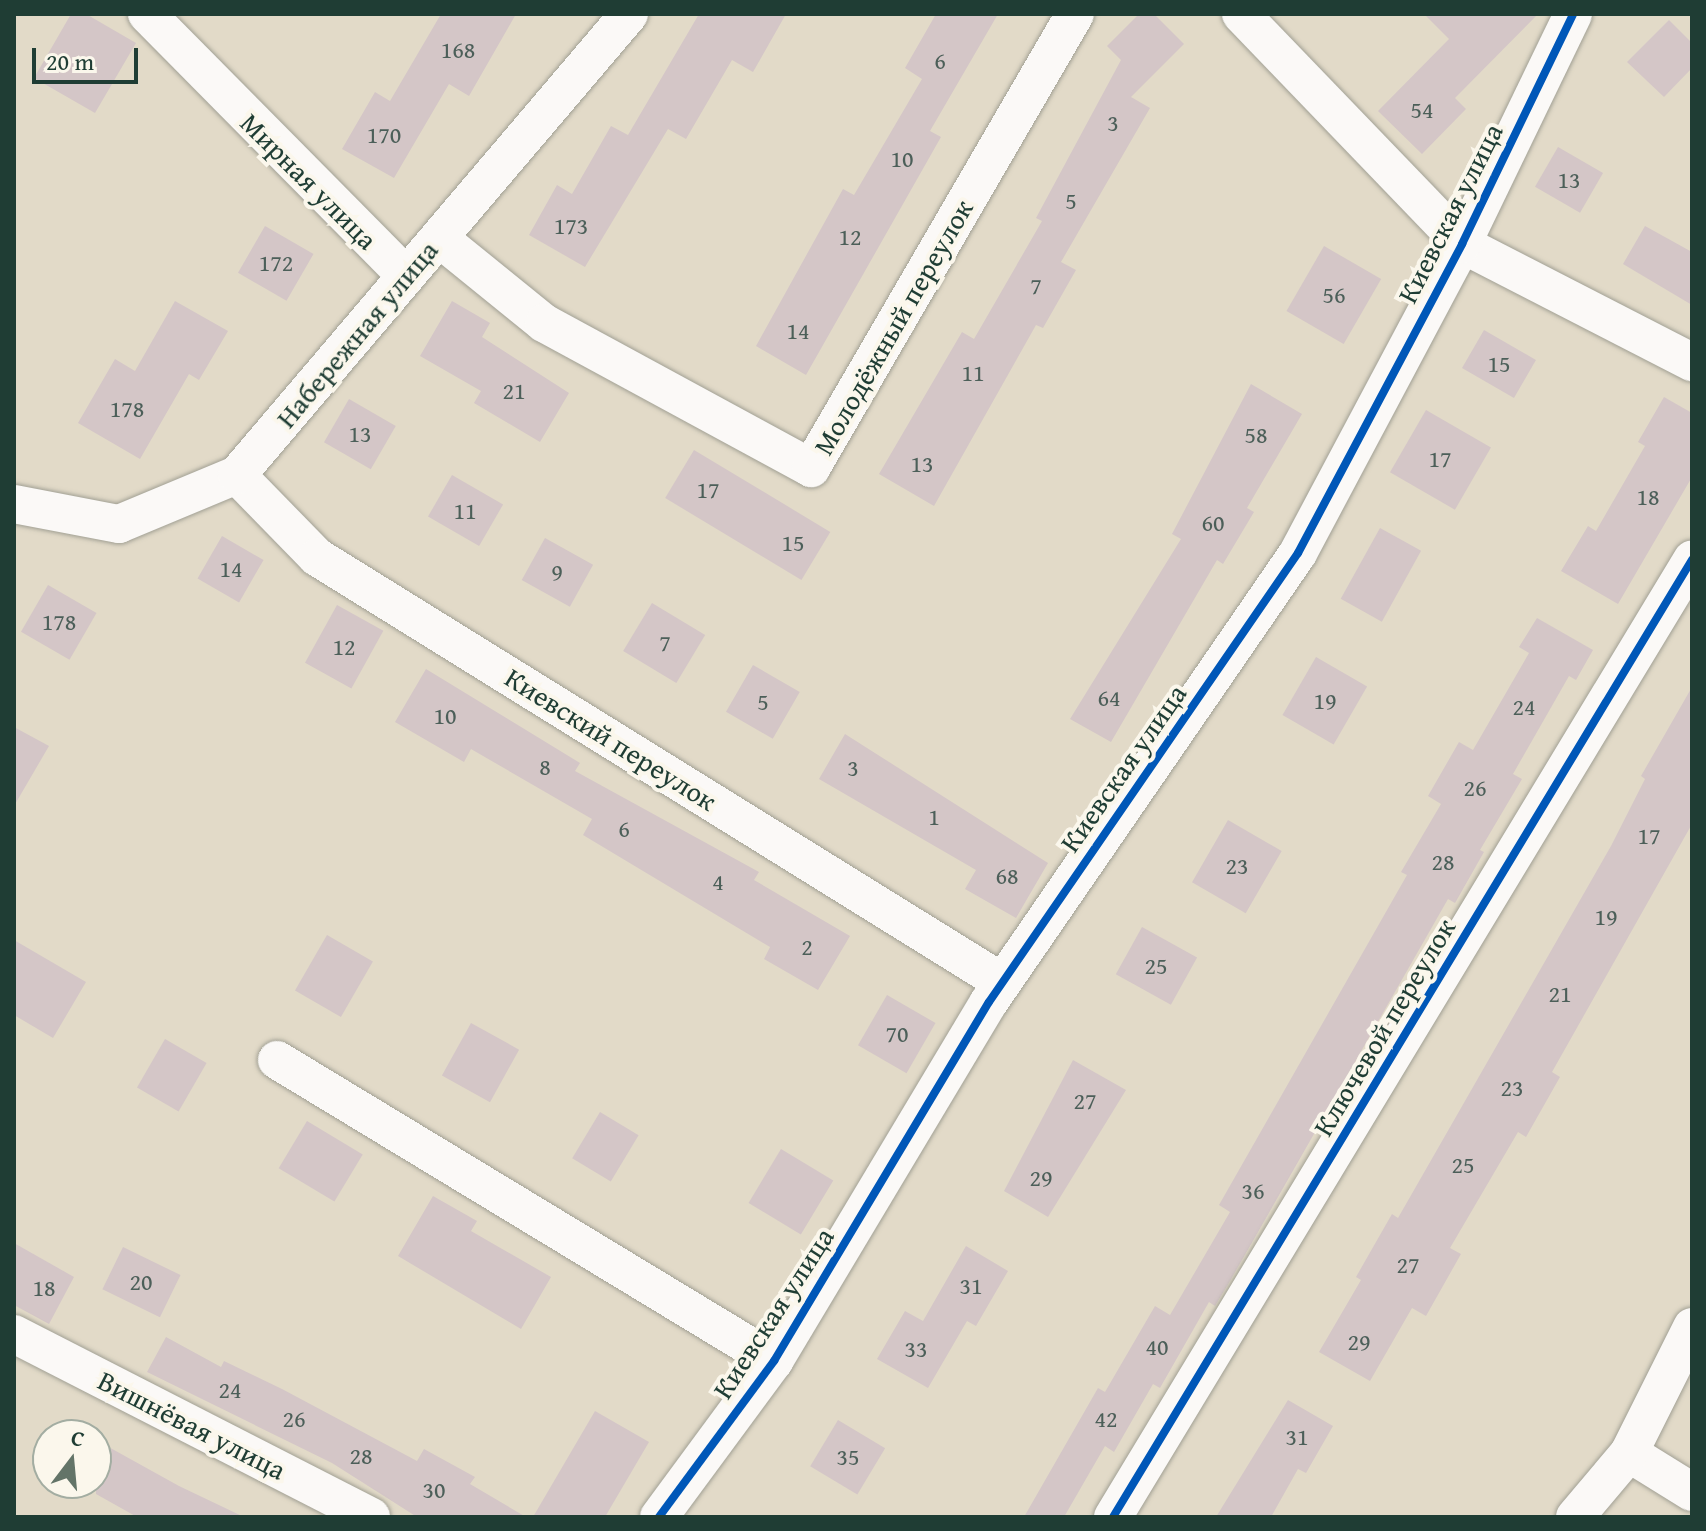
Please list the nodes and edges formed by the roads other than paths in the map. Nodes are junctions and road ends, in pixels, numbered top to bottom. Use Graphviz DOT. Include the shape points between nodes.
graph roads {
  1 [pos="147,14"];
  2 [pos="629,14"];
  3 [pos="1075,14"];
  4 [pos="1241,14"];
  5 [pos="1573,14"];
  6 [pos="439,238"];
  7 [pos="1462,244"];
  8 [pos="406,276"];
  9 [pos="1692,362"];
  10 [pos="237,475"];
  11 [pos="14,504"];
  12 [pos="1692,560"];
  13 [pos="1002,982"];
  14 [pos="277,1060"];
  15 [pos="1692,1327"];
  16 [pos="14,1334"];
  17 [pos="774,1361"];
  18 [pos="1629,1453"];
  19 [pos="1692,1492"];
  20 [pos="371,1517"];
  21 [pos="659,1517"];
  22 [pos="1113,1517"];
  23 [pos="1575,1517"];
  1 -- 8 [label="street, Мирная улица"];
  2 -- 6 [label="street, Набережная улица"];
  3 -- 6 [label="street, Молодёжный переулок" via="811,468 544,323"];
  4 -- 7 [label="street"];
  5 -- 7 [label="street, Киевская улица"];
  6 -- 8 [label="street, Набережная улица"];
  7 -- 9 [label="street"];
  7 -- 13 [label="street, Киевская улица" via="1298,553"];
  8 -- 10 [label="street, Набережная улица"];
  10 -- 11 [label="street, Набережная улица" via="119,524"];
  10 -- 13 [label="street, Киевский переулок" via="317,557"];
  12 -- 22 [label="street, Ключевой переулок"];
  13 -- 17 [label="street, Киевская улица"];
  14 -- 17 [label="street, Киевская улица"];
  15 -- 18 [label="street"];
  16 -- 20 [label="street, Вишнёвая улица"];
  17 -- 21 [label="street, Киевская улица"];
  18 -- 19 [label="street"];
  18 -- 23 [label="street"];
}
